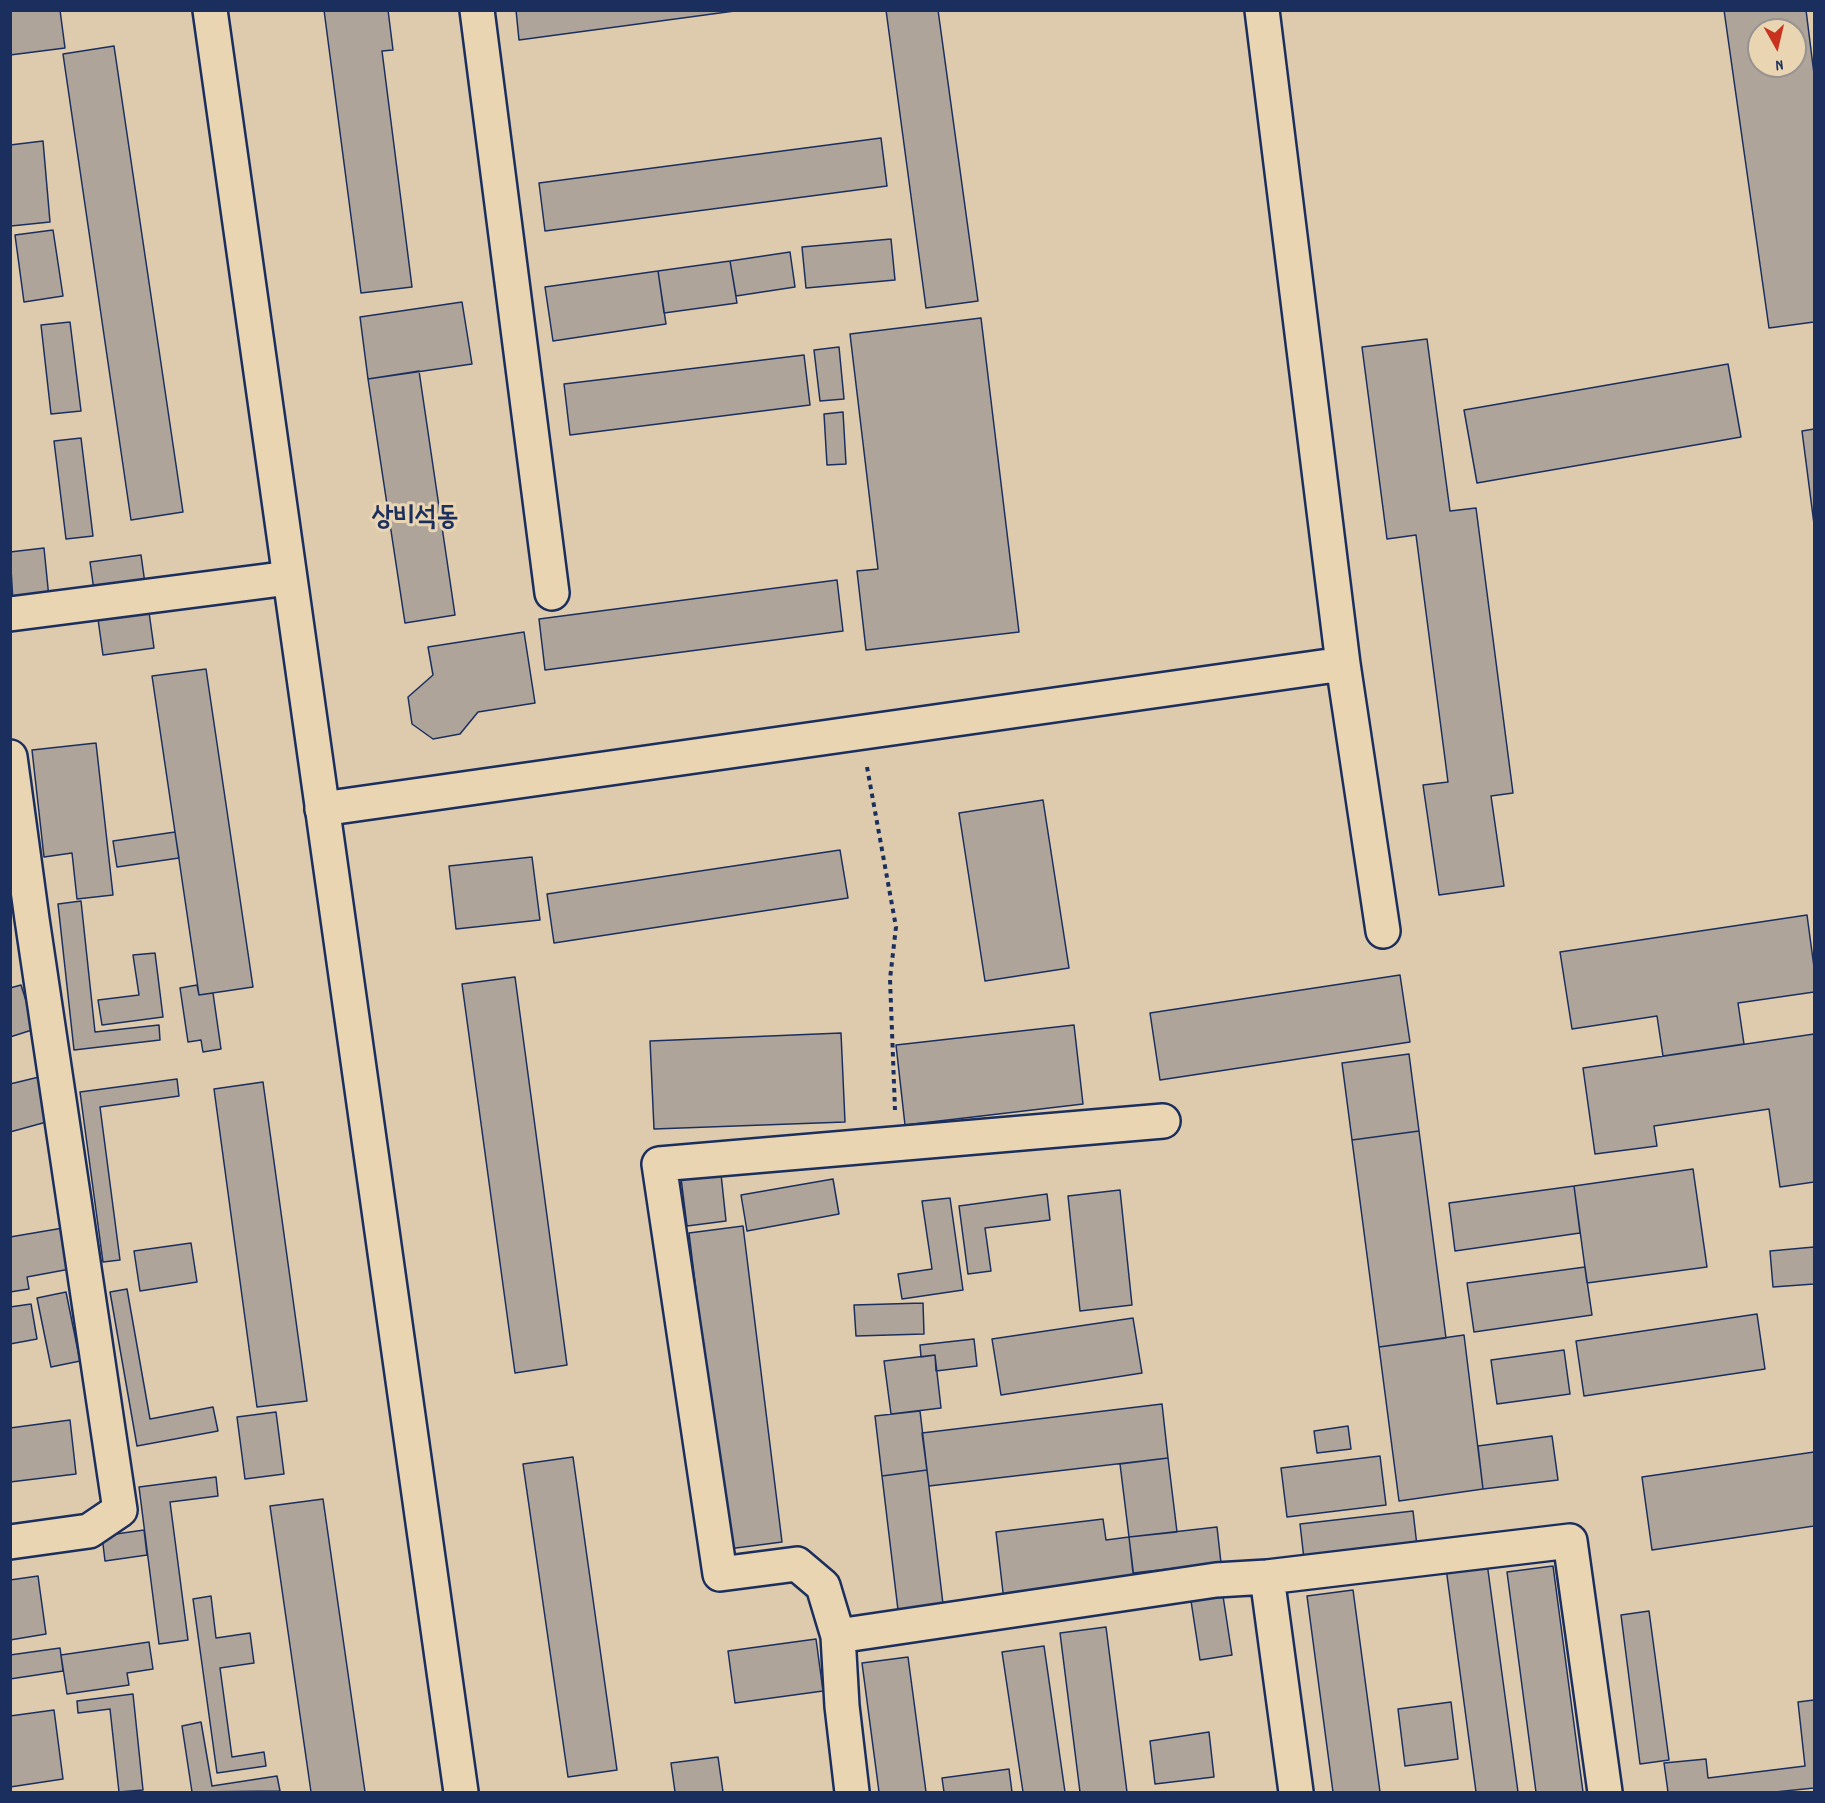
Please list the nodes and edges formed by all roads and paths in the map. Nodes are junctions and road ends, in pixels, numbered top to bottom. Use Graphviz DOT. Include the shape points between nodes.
graph roads {
  1 [pos="210,10"];
  2 [pos="477,10"];
  3 [pos="1262,10"];
  4 [pos="289,578"];
  5 [pos="552,593"];
  6 [pos="10,614"];
  7 [pos="1344,664"];
  8 [pos="861,732"];
  9 [pos="10,757"];
  10 [pos="322,809"];
  11 [pos="21,920"];
  12 [pos="1383,931"];
  13 [pos="1163,1121"];
  14 [pos="897,1144"];
  15 [pos="10,1542"];
  16 [pos="1267,1577"];
  17 [pos="838,1636"];
  18 [pos="461,1792"];
  19 [pos="852,1792"];
  20 [pos="1296,1792"];
  21 [pos="1605,1792"];
  1 -- 4 [label="street"];
  2 -- 5 [label="street"];
  3 -- 7 [label="street"];
  4 -- 6 [label="street"];
  4 -- 10 [label="street"];
  7 -- 8 [label="street"];
  7 -- 12 [label="street"];
  8 -- 10 [label="street"];
  8 -- 14 [label="path" via="896,927 890,979"];
  9 -- 11 [label="street"];
  10 -- 18 [label="street"];
  11 -- 15 [label="street" via="120,1510 89,1531"];
  13 -- 14 [label="street"];
  14 -- 17 [label="street" via="660,1164 720,1574 797,1564 823,1586"];
  16 -- 17 [label="street" via="1216,1580"];
  16 -- 20 [label="street"];
  16 -- 21 [label="street" via="1570,1541"];
  17 -- 19 [label="street"];
}
